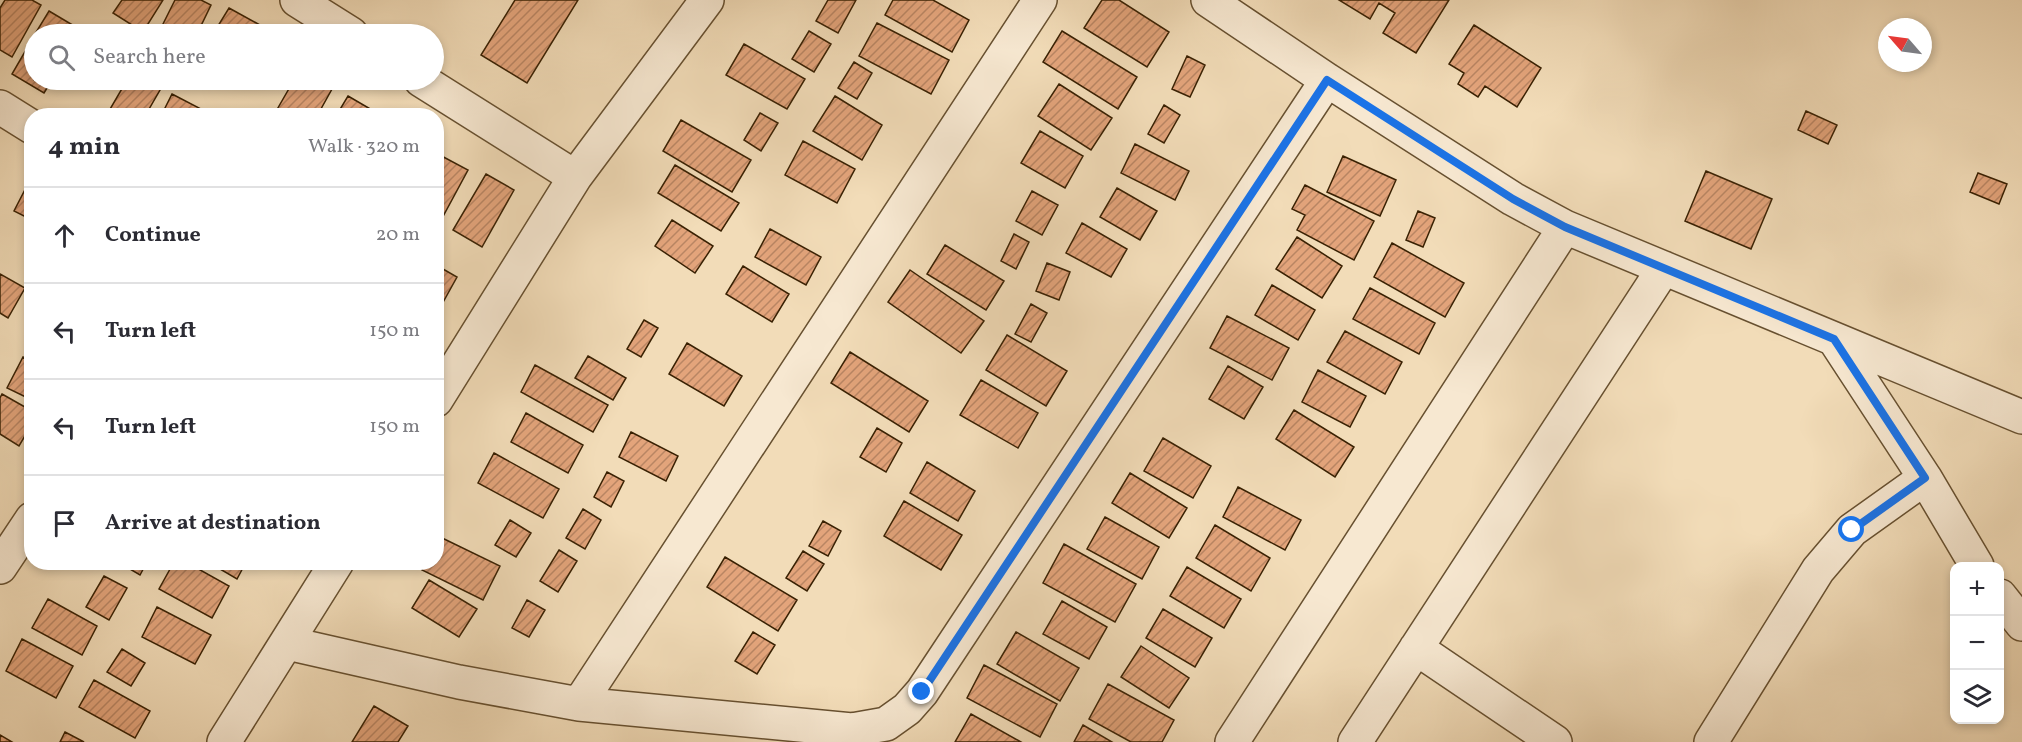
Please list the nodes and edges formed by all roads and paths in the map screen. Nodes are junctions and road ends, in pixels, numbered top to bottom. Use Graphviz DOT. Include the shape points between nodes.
graph roads {
  1 [pos="297,0"];
  2 [pos="707,0"];
  3 [pos="1040,0"];
  4 [pos="1208,0"];
  5 [pos="335,24"];
  6 [pos="1327,80"];
  7 [pos="437,90"];
  8 [pos="2,112"];
  9 [pos="24,123"];
  10 [pos="575,177"];
  11 [pos="1565,227"];
  12 [pos="1665,268"];
  13 [pos="1834,339"];
  14 [pos="444,383"];
  15 [pos="2022,417"];
  16 [pos="1925,478"];
  17 [pos="24,531"];
  18 [pos="1974,562"];
  19 [pos="0,567"];
  20 [pos="332,570"];
  21 [pos="2004,601"];
  22 [pos="2022,624"];
  23 [pos="287,643"];
  24 [pos="1416,648"];
  25 [pos="579,704"];
  26 [pos="224,742"];
  27 [pos="1232,742"];
  28 [pos="1355,742"];
  29 [pos="1555,742"];
  30 [pos="1711,742"];
  1 -- 5 [label="street"];
  2 -- 10 [label="street"];
  3 -- 25 [label="street"];
  4 -- 6 [label="street"];
  6 -- 11 [label="street" via="1513,199"];
  6 -- 25 [label="street" via="922,692 907,709 886,724 852,730"];
  7 -- 10 [label="street"];
  8 -- 9 [label="street"];
  10 -- 14 [label="street"];
  11 -- 12 [label="street"];
  11 -- 27 [label="street"];
  12 -- 13 [label="street"];
  12 -- 24 [label="street"];
  13 -- 15 [label="street"];
  13 -- 16 [label="street"];
  16 -- 18 [label="street"];
  16 -- 30 [label="street" via="1852,530 1818,570"];
  17 -- 19 [label="street"];
  20 -- 23 [label="street"];
  21 -- 22 [label="street"];
  23 -- 25 [label="street" via="459,682"];
  23 -- 26 [label="street"];
  24 -- 28 [label="street"];
  24 -- 29 [label="street"];
}
